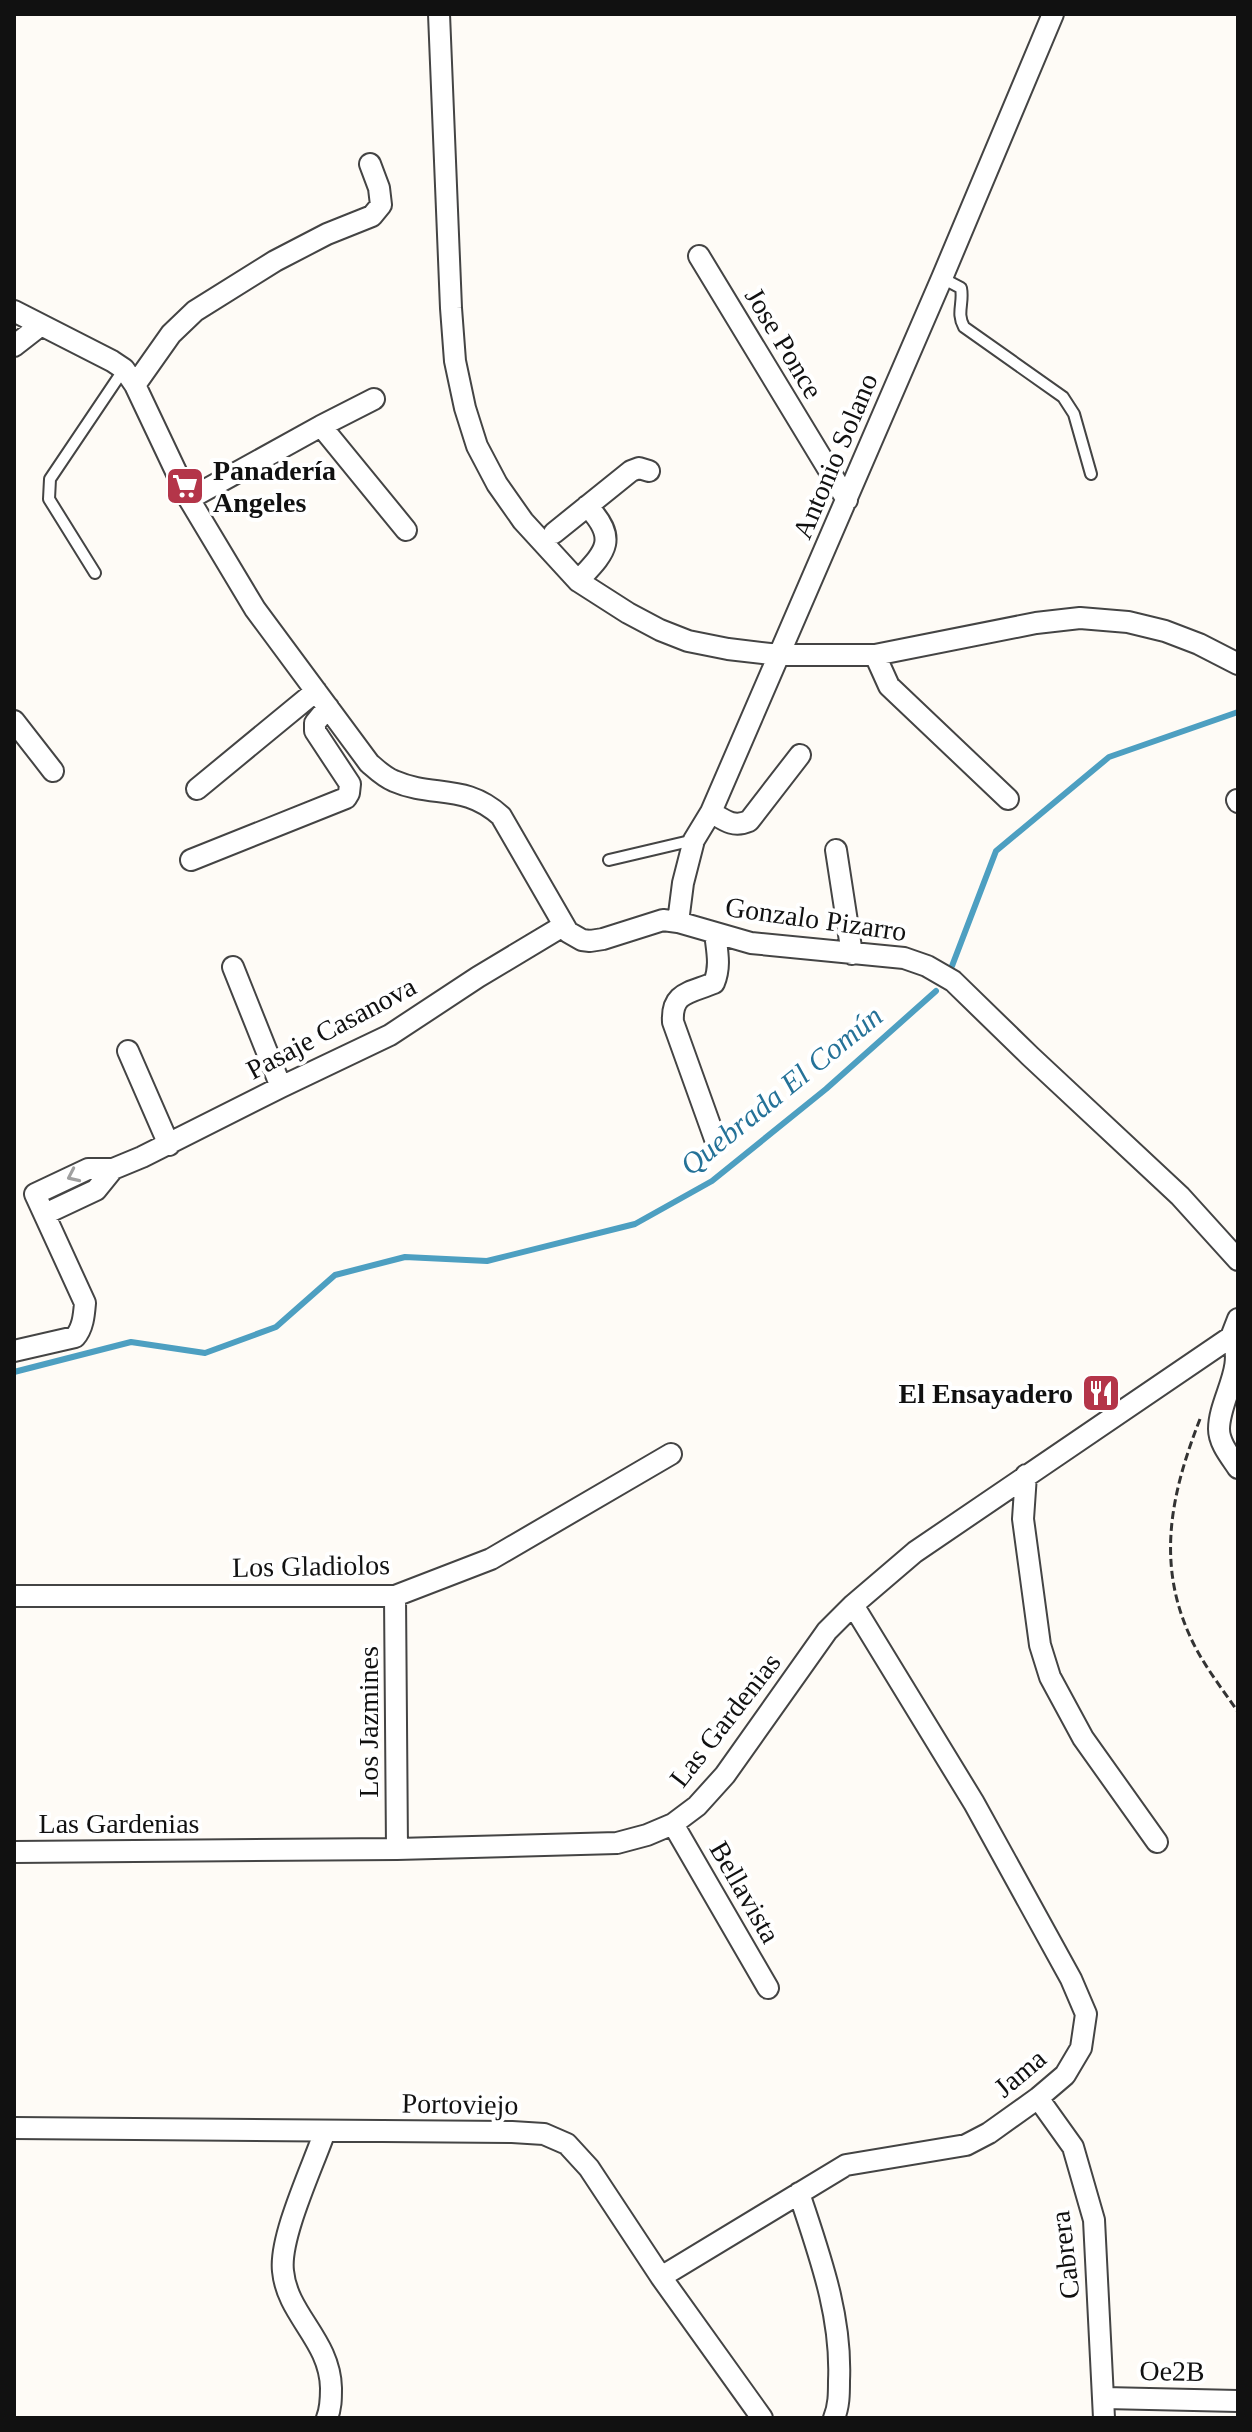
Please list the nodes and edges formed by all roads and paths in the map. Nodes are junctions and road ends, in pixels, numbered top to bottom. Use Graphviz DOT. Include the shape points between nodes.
graph roads {
  1 [pos="439,14"];
  2 [pos="1053,14"];
  3 [pos="370,164"];
  4 [pos="699,256"];
  5 [pos="942,278"];
  6 [pos="14,311"];
  7 [pos="41,325"];
  8 [pos="14,346"];
  9 [pos="130,377"];
  10 [pos="374,399"];
  11 [pos="321,426"];
  12 [pos="649,471"];
  13 [pos="1091,474"];
  14 [pos="189,499"];
  15 [pos="847,500"];
  16 [pos="587,506"];
  17 [pos="406,530"];
  18 [pos="554,533"];
  19 [pos="95,573"];
  20 [pos="578,581"];
  21 [pos="779,655"];
  22 [pos="875,655"];
  23 [pos="1238,664"];
  24 [pos="322,699"];
  25 [pos="14,721"];
  26 [pos="800,755"];
  27 [pos="53,771"];
  28 [pos="197,789"];
  29 [pos="1008,799"];
  30 [pos="711,812"];
  31 [pos="694,840"];
  32 [pos="836,850"];
  33 [pos="191,860"];
  34 [pos="609,860"];
  35 [pos="678,922"];
  36 [pos="563,926"];
  37 [pos="715,933"];
  38 [pos="852,954"];
  39 [pos="233,967"];
  40 [pos="128,1051"];
  41 [pos="281,1087"];
  42 [pos="715,1139"];
  43 [pos="169,1145"];
  44 [pos="116,1168"];
  45 [pos="45,1214"];
  46 [pos="1238,1260"];
  47 [pos="1235,1328"];
  48 [pos="14,1351"];
  49 [pos="1203,1410"];
  50 [pos="671,1454"];
  51 [pos="1238,1468"];
  52 [pos="1026,1475"];
  53 [pos="14,1596"];
  54 [pos="395,1596"];
  55 [pos="853,1605"];
  56 [pos="1238,1712"];
  57 [pos="673,1824"];
  58 [pos="1157,1842"];
  59 [pos="397,1849"];
  60 [pos="14,1852"];
  61 [pos="768,1988"];
  62 [pos="1038,2098"];
  63 [pos="14,2128"];
  64 [pos="325,2131"];
  65 [pos="799,2193"];
  66 [pos="661,2277"];
  67 [pos="1238,2401"];
  68 [pos="1104,2408"];
  69 [pos="327,2418"];
  70 [pos="762,2418"];
  71 [pos="834,2418"];
  1 -- 20 [label="street" via="451,308 465,408 497,484"];
  2 -- 5 [label="street, Antonio Solano"];
  3 -- 9 [label="street" via="381,205 372,216 275,261 195,311"];
  4 -- 15 [label="street, Jose Ponce"];
  5 -- 13 [label="lane" via="961,288 958,313 964,327 1063,397 1074,414"];
  5 -- 15 [label="street, Antonio Solano"];
  6 -- 7 [label="street"];
  7 -- 8 [label="street"];
  7 -- 9 [label="street"];
  9 -- 14 [label="street"];
  9 -- 19 [label="lane" via="50,479 48,489 49,499"];
  10 -- 11 [label="street"];
  11 -- 14 [label="street"];
  11 -- 17 [label="street"];
  12 -- 16 [label="street" via="631,471"];
  14 -- 24 [label="street" via="255,609"];
  15 -- 21 [label="street, Antonio Solano"];
  16 -- 18 [label="street"];
  16 -- 20 [label="street" via="604,528 607,545"];
  20 -- 21 [label="street" via="628,613 688,641"];
  21 -- 22 [label="street"];
  21 -- 30 [label="street, Antonio Solano"];
  22 -- 23 [label="street" via="1080,618 1165,631"];
  22 -- 29 [label="street" via="889,686"];
  24 -- 28 [label="street"];
  24 -- 33 [label="street" via="315,731 350,784 346,798"];
  24 -- 36 [label="street" via="385,777 468,795 501,816"];
  25 -- 27 [label="street"];
  26 -- 30 [label="street" via="749,821 731,824"];
  30 -- 31 [label="street, Antonio Solano"];
  31 -- 34 [label="lane"];
  31 -- 35 [label="street, Antonio Solano"];
  32 -- 38 [label="street"];
  35 -- 36 [label="street, Gonzalo Pizarro" via="663,920 590,941 575,938"];
  35 -- 37 [label="street, Gonzalo Pizarro"];
  36 -- 41 [label="street, Pasaje Casanova" via="390,1035"];
  37 -- 38 [label="street, Gonzalo Pizarro" via="751,943"];
  37 -- 42 [label="street" via="719,972 714,983 676,999 673,1016"];
  38 -- 46 [label="street, Gonzalo Pizarro" via="904,958 953,981 1180,1196"];
  39 -- 41 [label="street"];
  40 -- 43 [label="street"];
  41 -- 43 [label="street, Pasaje Casanova"];
  43 -- 44 [label="street, Pasaje Casanova"];
  44 -- 45 [label="street" via="96,1190"];
  44 -- 45 [label="street, one-way" via="88,1169 35,1194"];
  45 -- 48 [label="street" via="85,1303 82,1322 75,1337"];
  47 -- 51 [label="street" via="1235,1362 1219,1429"];
  47 -- 52 [label="street, Las Gardenias"];
  49 -- 56 [label="path" via="1177,1488 1170,1564 1189,1634"];
  50 -- 54 [label="street, Los Gladiolos" via="491,1559"];
  52 -- 55 [label="street, Las Gardenias" via="915,1552"];
  52 -- 58 [label="street" via="1026,1548 1050,1677 1083,1738"];
  53 -- 54 [label="street, Los Gladiolos"];
  54 -- 59 [label="street, Los Jazmines"];
  55 -- 57 [label="street, Las Gardenias" via="827,1631 725,1775"];
  55 -- 62 [label="street, Jama" via="974,1803 1086,2014 1081,2048 1065,2075"];
  57 -- 59 [label="street, Las Gardenias" via="617,1843"];
  57 -- 61 [label="street, Bellavista"];
  59 -- 60 [label="street, Las Gardenias"];
  62 -- 65 [label="street, Jama" via="966,2145 846,2165"];
  62 -- 68 [label="street, Cabrera" via="1073,2147 1094,2220"];
  63 -- 64 [label="street, Portoviejo"];
  64 -- 66 [label="street, Portoviejo" via="544,2134 567,2144 589,2168"];
  64 -- 69 [label="street" via="284,2243 283,2272 294,2305 330,2371"];
  65 -- 66 [label="street, Jama"];
  65 -- 71 [label="street" via="829,2287 840,2354"];
  66 -- 70 [label="street, Portoviejo"];
  67 -- 68 [label="street, Oe2B"];
}
